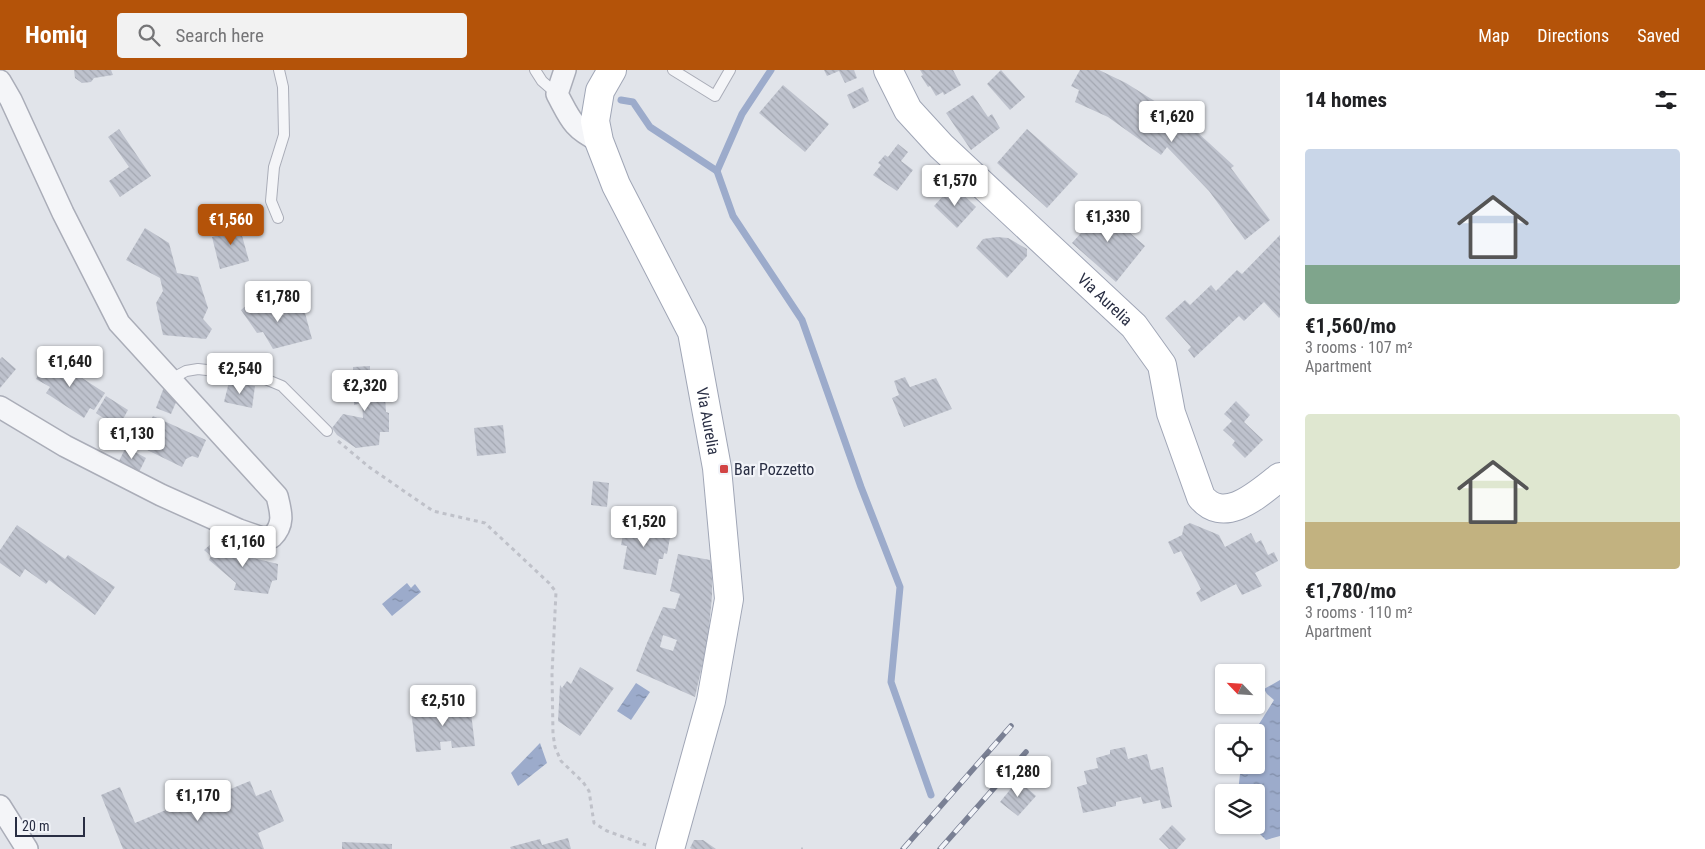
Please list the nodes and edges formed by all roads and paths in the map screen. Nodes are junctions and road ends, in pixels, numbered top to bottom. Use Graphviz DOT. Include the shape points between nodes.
graph roads {
  1 [pos="279,70"];
  2 [pos="535,70"];
  3 [pos="565,70"];
  4 [pos="673,70"];
  5 [pos="730,70"];
  6 [pos="888,70"];
  7 [pos="0,80"];
  8 [pos="606,80"];
  9 [pos="556,94"];
  10 [pos="599,140"];
  11 [pos="278,218"];
  12 [pos="171,379"];
  13 [pos="0,407"];
  14 [pos="327,431"];
  15 [pos="1280,477"];
  16 [pos="0,806"];
  17 [pos="660,848"];
  18 [pos="27,849"];
  1 -- 11 [label="lane" via="283,87 284,135 274,167 271,201"];
  2 -- 9 [label="lane"];
  3 -- 9 [label="street"];
  4 -- 5 [label="lane" via="715,96"];
  6 -- 15 [label="main road, Via Aurelia" via="908,110 941,146 1134,326 1162,364 1171,413 1205,502 1222,508 1243,504"];
  7 -- 12 [label="street" via="119,323"];
  8 -- 10 [label="main road, Via Aurelia" via="596,121"];
  9 -- 10 [label="street" via="582,133"];
  10 -- 17 [label="main road, Via Aurelia" via="616,185 692,332 717,468 729,599 711,701"];
  12 -- 13 [label="street" via="277,496 281,514 279,530 272,537 262,538 239,530 161,495 64,446"];
  12 -- 14 [label="lane" via="198,369 258,376 282,386"];
  14 -- 17 [label="path" via="369,467 433,511 484,523 549,583 556,592 553,734 561,762 589,791 594,823 607,831"];
  16 -- 18 [label="street"];
}
